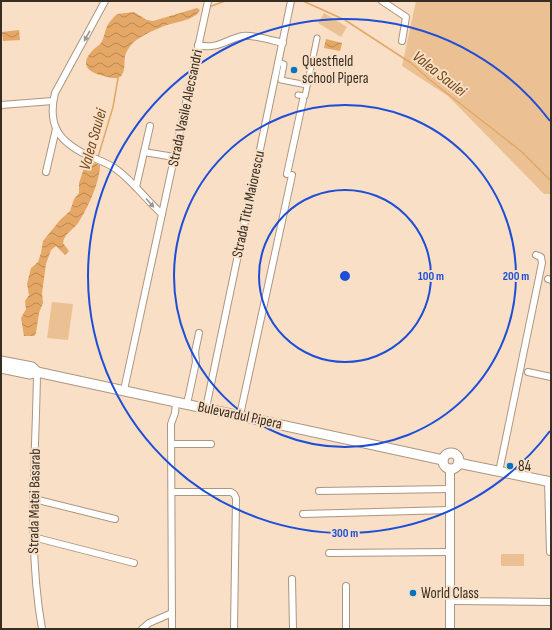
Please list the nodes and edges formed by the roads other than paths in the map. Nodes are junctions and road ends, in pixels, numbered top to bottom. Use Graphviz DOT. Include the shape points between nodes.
graph roads {
  1 [pos="105,1"];
  2 [pos="208,1"];
  3 [pos="292,1"];
  4 [pos="382,1"];
  5 [pos="317,38"];
  6 [pos="402,41"];
  7 [pos="282,43"];
  8 [pos="198,45"];
  9 [pos="278,62"];
  10 [pos="307,85"];
  11 [pos="298,94"];
  12 [pos="303,100"];
  13 [pos="53,101"];
  14 [pos="1,105"];
  15 [pos="150,126"];
  16 [pos="56,129"];
  17 [pos="144,152"];
  18 [pos="174,157"];
  19 [pos="46,172"];
  20 [pos="136,187"];
  21 [pos="162,214"];
  22 [pos="536,255"];
  23 [pos="199,332"];
  24 [pos="1,361"];
  25 [pos="1,368"];
  26 [pos="37,372"];
  27 [pos="528,372"];
  28 [pos="551,377"];
  29 [pos="124,390"];
  30 [pos="176,402"];
  31 [pos="187,404"];
  32 [pos="206,408"];
  33 [pos="240,415"];
  34 [pos="172,441"];
  35 [pos="212,444"];
  36 [pos="443,460"];
  37 [pos="458,463"];
  38 [pos="450,469"];
  39 [pos="499,472"];
  40 [pos="550,482"];
  41 [pos="450,489"];
  42 [pos="319,491"];
  43 [pos="172,492"];
  44 [pos="34,499"];
  45 [pos="450,510"];
  46 [pos="303,514"];
  47 [pos="115,519"];
  48 [pos="33,537"];
  49 [pos="450,552"];
  50 [pos="550,552"];
  51 [pos="329,553"];
  52 [pos="134,563"];
  53 [pos="292,579"];
  54 [pos="346,586"];
  55 [pos="450,601"];
  56 [pos="551,602"];
  57 [pos="172,612"];
  58 [pos="42,629"];
  59 [pos="142,629"];
  60 [pos="172,629"];
  61 [pos="234,629"];
  62 [pos="293,629"];
  63 [pos="346,629"];
  64 [pos="450,629"];
  1 -- 13 [label="street, one-way" via="57,88"];
  2 -- 8 [label="street, Strada Vasile Alecsandri"];
  3 -- 7 [label="street, Strada Titu Maiorescu"];
  4 -- 6 [label="street" via="406,17"];
  5 -- 10 [label="street"];
  7 -- 8 [label="street" via="244,35 216,46"];
  7 -- 9 [label="street, Strada Titu Maiorescu"];
  8 -- 18 [label="street, Strada Vasile Alecsandri"];
  9 -- 10 [label="street" via="284,64 281,80"];
  9 -- 32 [label="street, Strada Titu Maiorescu"];
  10 -- 11 [label="street" via="305,96"];
  12 -- 33 [label="street"];
  13 -- 14 [label="street"];
  13 -- 16 [label="street"];
  15 -- 17 [label="street"];
  16 -- 19 [label="street"];
  16 -- 20 [label="street" via="59,135 74,147 118,169"];
  17 -- 18 [label="street"];
  17 -- 20 [label="street"];
  18 -- 21 [label="street, Strada Vasile Alecsandri"];
  20 -- 21 [label="street, one-way"];
  21 -- 29 [label="street, Strada Vasile Alecsandri"];
  22 -- 39 [label="street" via="541,257 542,263"];
  23 -- 31 [label="street"];
  24 -- 26 [label="main road, Bulevardul Pipera" via="32,367"];
  25 -- 26 [label="main road, Bulevardul Pipera" via="30,374"];
  26 -- 29 [label="main road, Bulevardul Pipera"];
  26 -- 44 [label="street, Strada Matei Basarab"];
  27 -- 28 [label="street"];
  29 -- 30 [label="main road, Bulevardul Pipera"];
  30 -- 31 [label="main road, Bulevardul Pipera"];
  30 -- 34 [label="street" via="176,425"];
  31 -- 32 [label="main road, Bulevardul Pipera"];
  32 -- 33 [label="main road, Bulevardul Pipera"];
  33 -- 36 [label="main road, Bulevardul Pipera"];
  34 -- 35 [label="street"];
  34 -- 43 [label="street"];
  36 -- 37 [label="main road" via="447,454 452,454 458,458"];
  36 -- 38 [label="main road" via="444,466"];
  37 -- 38 [label="main road" via="455,468"];
  37 -- 39 [label="main road"];
  38 -- 41 [label="street"];
  39 -- 40 [label="main road"];
  40 -- 50 [label="street"];
  41 -- 42 [label="street"];
  41 -- 45 [label="street"];
  43 -- 57 [label="street"];
  43 -- 61 [label="street" via="231,492 236,498"];
  44 -- 47 [label="street"];
  44 -- 48 [label="street, Strada Matei Basarab"];
  45 -- 46 [label="street"];
  45 -- 49 [label="street"];
  48 -- 52 [label="street"];
  48 -- 58 [label="street, Strada Matei Basarab" via="35,583"];
  49 -- 51 [label="street"];
  49 -- 55 [label="street"];
  53 -- 62 [label="street"];
  54 -- 63 [label="street"];
  55 -- 56 [label="street"];
  55 -- 64 [label="street"];
  57 -- 59 [label="street" via="148,623"];
  57 -- 60 [label="street"];
}
